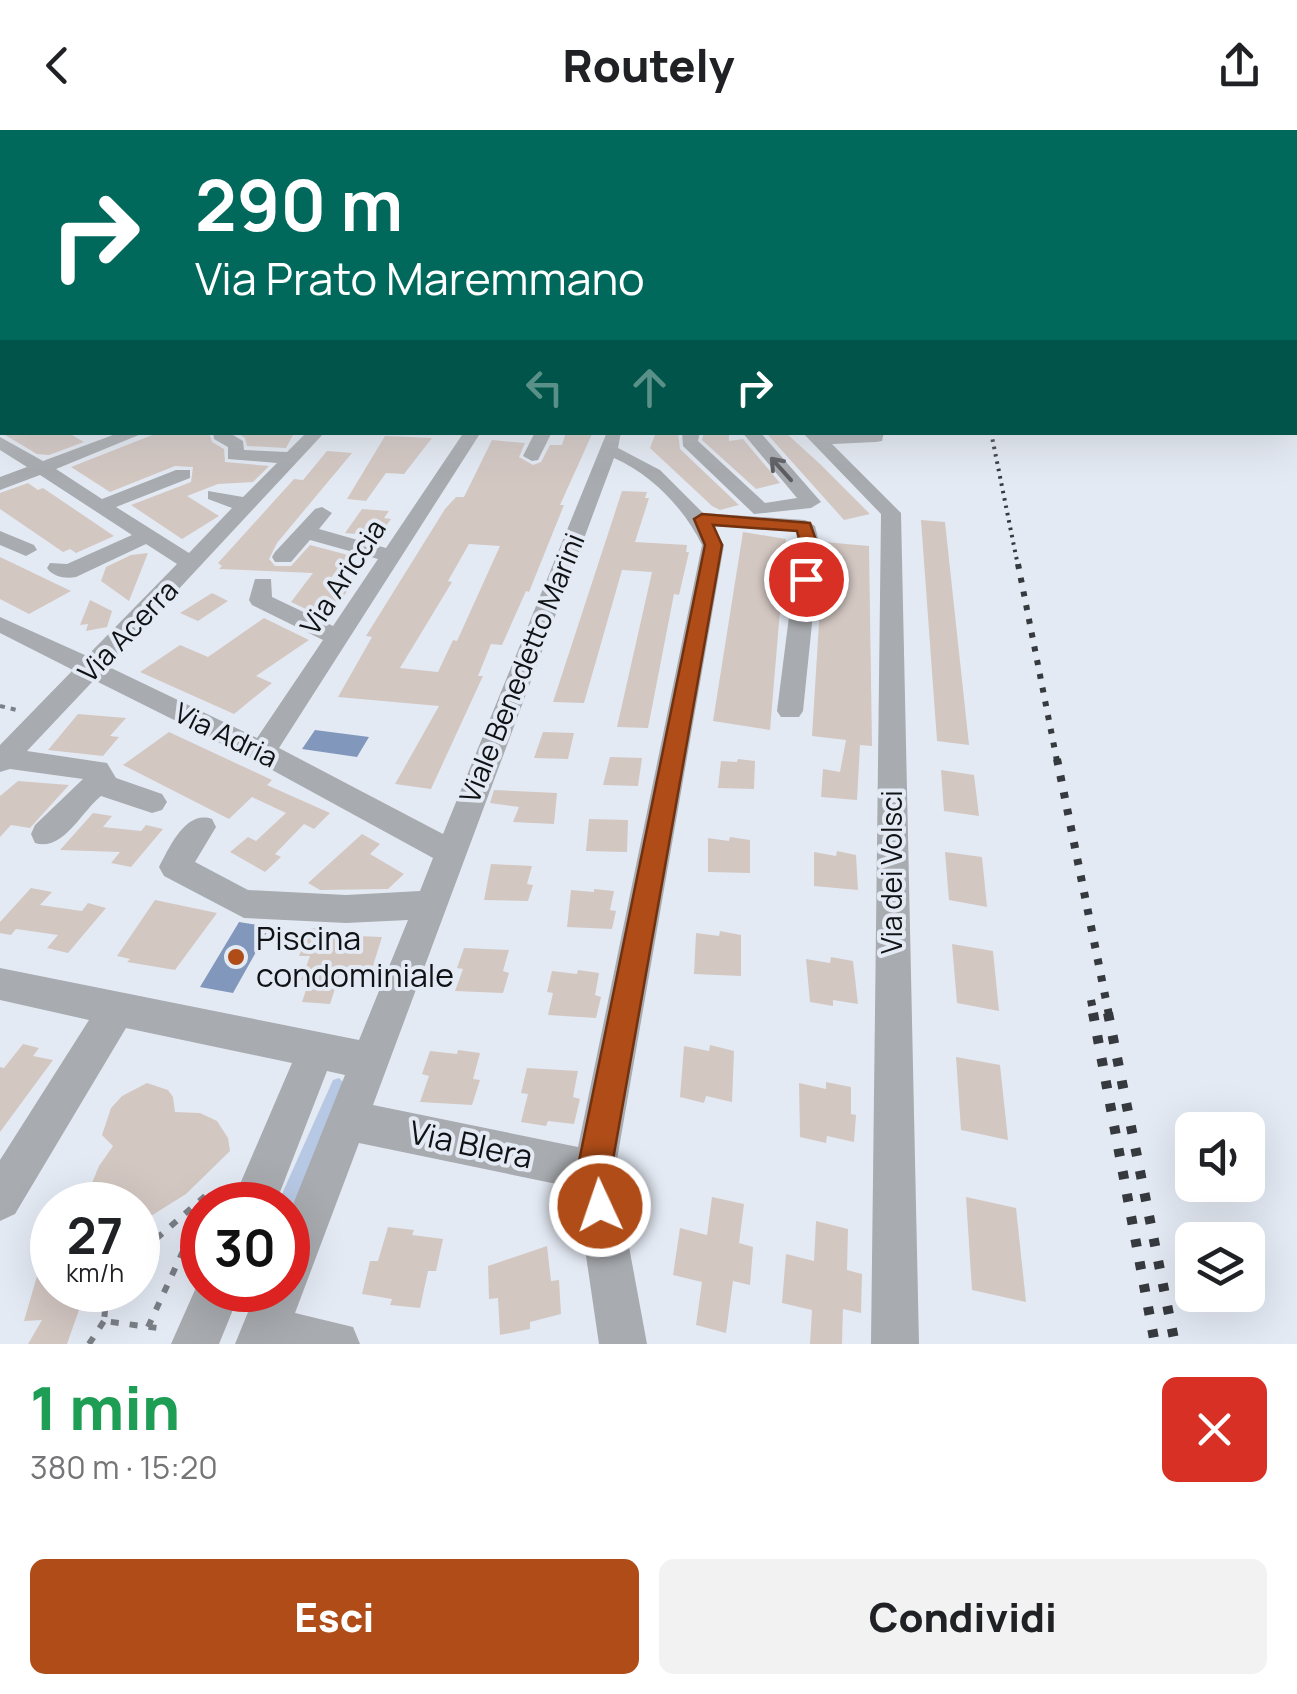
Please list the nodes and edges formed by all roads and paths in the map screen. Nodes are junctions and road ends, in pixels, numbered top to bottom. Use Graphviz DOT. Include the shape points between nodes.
graph roads {
  1 [pos="101,435"];
  2 [pos="129,435"];
  3 [pos="222,435"];
  4 [pos="314,435"];
  5 [pos="471,435"];
  6 [pos="542,435"];
  7 [pos="690,435"];
  8 [pos="753,435"];
  9 [pos="876,435"];
  10 [pos="813,436"];
  11 [pos="0,442"];
  12 [pos="621,442"];
  13 [pos="532,456"];
  14 [pos="294,458"];
  15 [pos="33,466"];
  16 [pos="0,472"];
  17 [pos="182,474"];
  18 [pos="0,484"];
  19 [pos="215,495"];
  20 [pos="251,504"];
  21 [pos="100,507"];
  22 [pos="322,513"];
  23 [pos="702,519"];
  24 [pos="305,532"];
  25 [pos="0,536"];
  26 [pos="146,536"];
  27 [pos="26,550"];
  28 [pos="393,556"];
  29 [pos="282,557"];
  30 [pos="193,565"];
  31 [pos="58,568"];
  32 [pos="263,584"];
  33 [pos="0,624"];
  34 [pos="339,638"];
  35 [pos="90,669"];
  36 [pos="790,711"];
  37 [pos="262,752"];
  38 [pos="2,760"];
  39 [pos="102,779"];
  40 [pos="152,802"];
  41 [pos="202,827"];
  42 [pos="46,834"];
  43 [pos="449,852"];
  44 [pos="429,905"];
  45 [pos="0,984"];
  46 [pos="116,1010"];
  47 [pos="317,1050"];
  48 [pos="369,1061"];
  49 [pos="347,1120"];
  50 [pos="594,1171"];
  51 [pos="262,1182"];
  52 [pos="0,1199"];
  53 [pos="310,1215"];
  54 [pos="180,1218"];
  55 [pos="160,1235"];
  56 [pos="180,1259"];
  57 [pos="105,1312"];
  58 [pos="209,1312"];
  59 [pos="104,1321"];
  60 [pos="268,1322"];
  61 [pos="148,1327"];
  62 [pos="198,1339"];
  63 [pos="90,1344"];
  64 [pos="336,1344"];
  65 [pos="623,1344"];
  66 [pos="895,1344"];
  1 -- 15 [label="street"];
  2 -- 15 [label="street"];
  3 -- 14 [label="street" via="237,445 234,455"];
  4 -- 14 [label="street, Via Acerra"];
  5 -- 28 [label="street, Via Ariccia"];
  6 -- 13 [label="street"];
  7 -- 8 [label="street, one-way" via="689,442 761,510 811,502"];
  9 -- 10 [label="street"];
  10 -- 66 [label="street, Via dei Volsci" via="891,513"];
  11 -- 15 [label="street"];
  12 -- 23 [label="street"];
  12 -- 43 [label="street, Viale Benedetto Marini"];
  14 -- 20 [label="street, Via Acerra"];
  15 -- 16 [label="street"];
  15 -- 18 [label="street"];
  15 -- 21 [label="street"];
  17 -- 21 [label="street"];
  19 -- 20 [label="street"];
  20 -- 30 [label="street, Via Acerra"];
  21 -- 26 [label="street"];
  22 -- 24 [label="street"];
  23 -- 36 [label="street" via="804,526 809,546"];
  23 -- 50 [label="street" via="713,545"];
  24 -- 28 [label="street"];
  24 -- 29 [label="street"];
  25 -- 27 [label="street"];
  26 -- 30 [label="street"];
  26 -- 31 [label="street" via="68,572"];
  28 -- 34 [label="street, Via Ariccia"];
  30 -- 35 [label="street, Via Acerra"];
  32 -- 34 [label="street" via="260,600"];
  33 -- 35 [label="street, Via Adria"];
  34 -- 37 [label="street, Via Ariccia"];
  35 -- 37 [label="street, Via Adria"];
  35 -- 38 [label="street, Via Acerra"];
  37 -- 43 [label="street, Via Adria"];
  38 -- 39 [label="street, Via Acerra" via="98,770"];
  39 -- 40 [label="street, Via Acerra"];
  39 -- 42 [label="street"];
  41 -- 44 [label="street" via="175,867 244,904"];
  43 -- 44 [label="street, Viale Benedetto Marini"];
  44 -- 48 [label="street, Viale Benedetto Marini"];
  45 -- 46 [label="street"];
  46 -- 47 [label="street"];
  46 -- 52 [label="street"];
  47 -- 48 [label="street"];
  47 -- 51 [label="street"];
  48 -- 49 [label="street, Viale Benedetto Marini"];
  49 -- 50 [label="street, Via Blera"];
  49 -- 53 [label="street, Viale Benedetto Marini"];
  50 -- 65 [label="street"];
  54 -- 55 [label="path"];
  56 -- 61 [label="path"];
  57 -- 59 [label="path"];
  58 -- 62 [label="street"];
  59 -- 61 [label="path"];
  59 -- 63 [label="path"];
  60 -- 64 [label="street"];
  61 -- 62 [label="path"];
}
